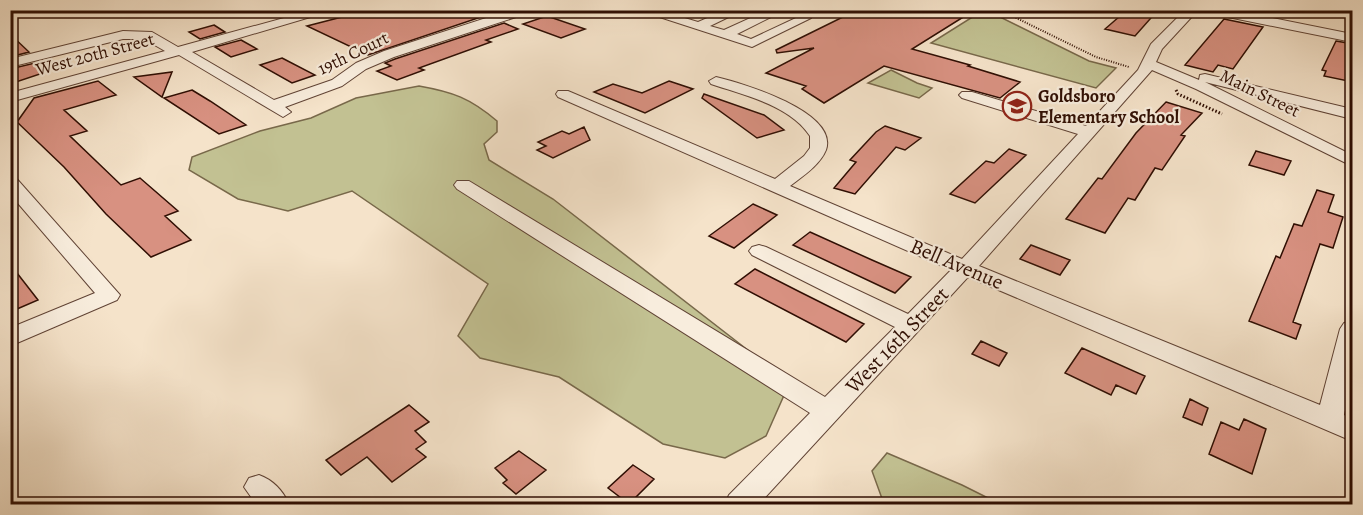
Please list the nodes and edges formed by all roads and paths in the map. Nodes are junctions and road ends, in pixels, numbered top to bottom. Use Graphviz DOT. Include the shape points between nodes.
graph roads {
  1 [pos="328,10"];
  2 [pos="644,10"];
  3 [pos="693,10"];
  4 [pos="737,10"];
  5 [pos="779,10"];
  6 [pos="792,10"];
  7 [pos="1192,10"];
  8 [pos="1213,10"];
  9 [pos="515,11"];
  10 [pos="672,19"];
  11 [pos="698,27"];
  12 [pos="725,35"];
  13 [pos="1353,38"];
  14 [pos="179,51"];
  15 [pos="10,63"];
  16 [pos="1149,64"];
  17 [pos="716,81"];
  18 [pos="563,94"];
  19 [pos="967,95"];
  20 [pos="10,98"];
  21 [pos="1353,114"];
  22 [pos="1089,132"];
  23 [pos="1353,161"];
  24 [pos="10,182"];
  25 [pos="463,185"];
  26 [pos="777,187"];
  27 [pos="759,251"];
  28 [pos="965,268"];
  29 [pos="911,325"];
  30 [pos="1353,328"];
  31 [pos="10,338"];
  32 [pos="828,412"];
  33 [pos="1329,420"];
  34 [pos="1353,430"];
  35 [pos="740,504"];
  1 -- 14 [label="street, West 20th Street"];
  2 -- 10 [label="street"];
  3 -- 10 [label="street"];
  4 -- 11 [label="street"];
  5 -- 12 [label="street"];
  6 -- 12 [label="street" via="805,18 755,42"];
  7 -- 16 [label="street, West 16th Street" via="1156,47"];
  8 -- 13 [label="street"];
  9 -- 14 [label="street, 19th Court" via="389,54 278,109"];
  10 -- 11 [label="street"];
  11 -- 12 [label="street"];
  14 -- 15 [label="street" via="147,35 123,35"];
  14 -- 20 [label="street, West 20th Street"];
  16 -- 21 [label="street"];
  16 -- 22 [label="street, West 16th Street"];
  16 -- 23 [label="street, Main Street"];
  17 -- 26 [label="street" via="782,105 803,117 820,137 812,158"];
  18 -- 26 [label="street, Bell Avenue"];
  19 -- 22 [label="street"];
  22 -- 28 [label="street, West 16th Street"];
  24 -- 31 [label="street" via="109,295"];
  25 -- 32 [label="street"];
  26 -- 28 [label="street, Bell Avenue"];
  27 -- 29 [label="street"];
  28 -- 29 [label="street, West 16th Street"];
  28 -- 33 [label="street, Bell Avenue"];
  29 -- 32 [label="street, West 16th Street"];
  30 -- 33 [label="street"];
  32 -- 35 [label="street, West 16th Street"];
  33 -- 34 [label="street, Bell Avenue"];
}
